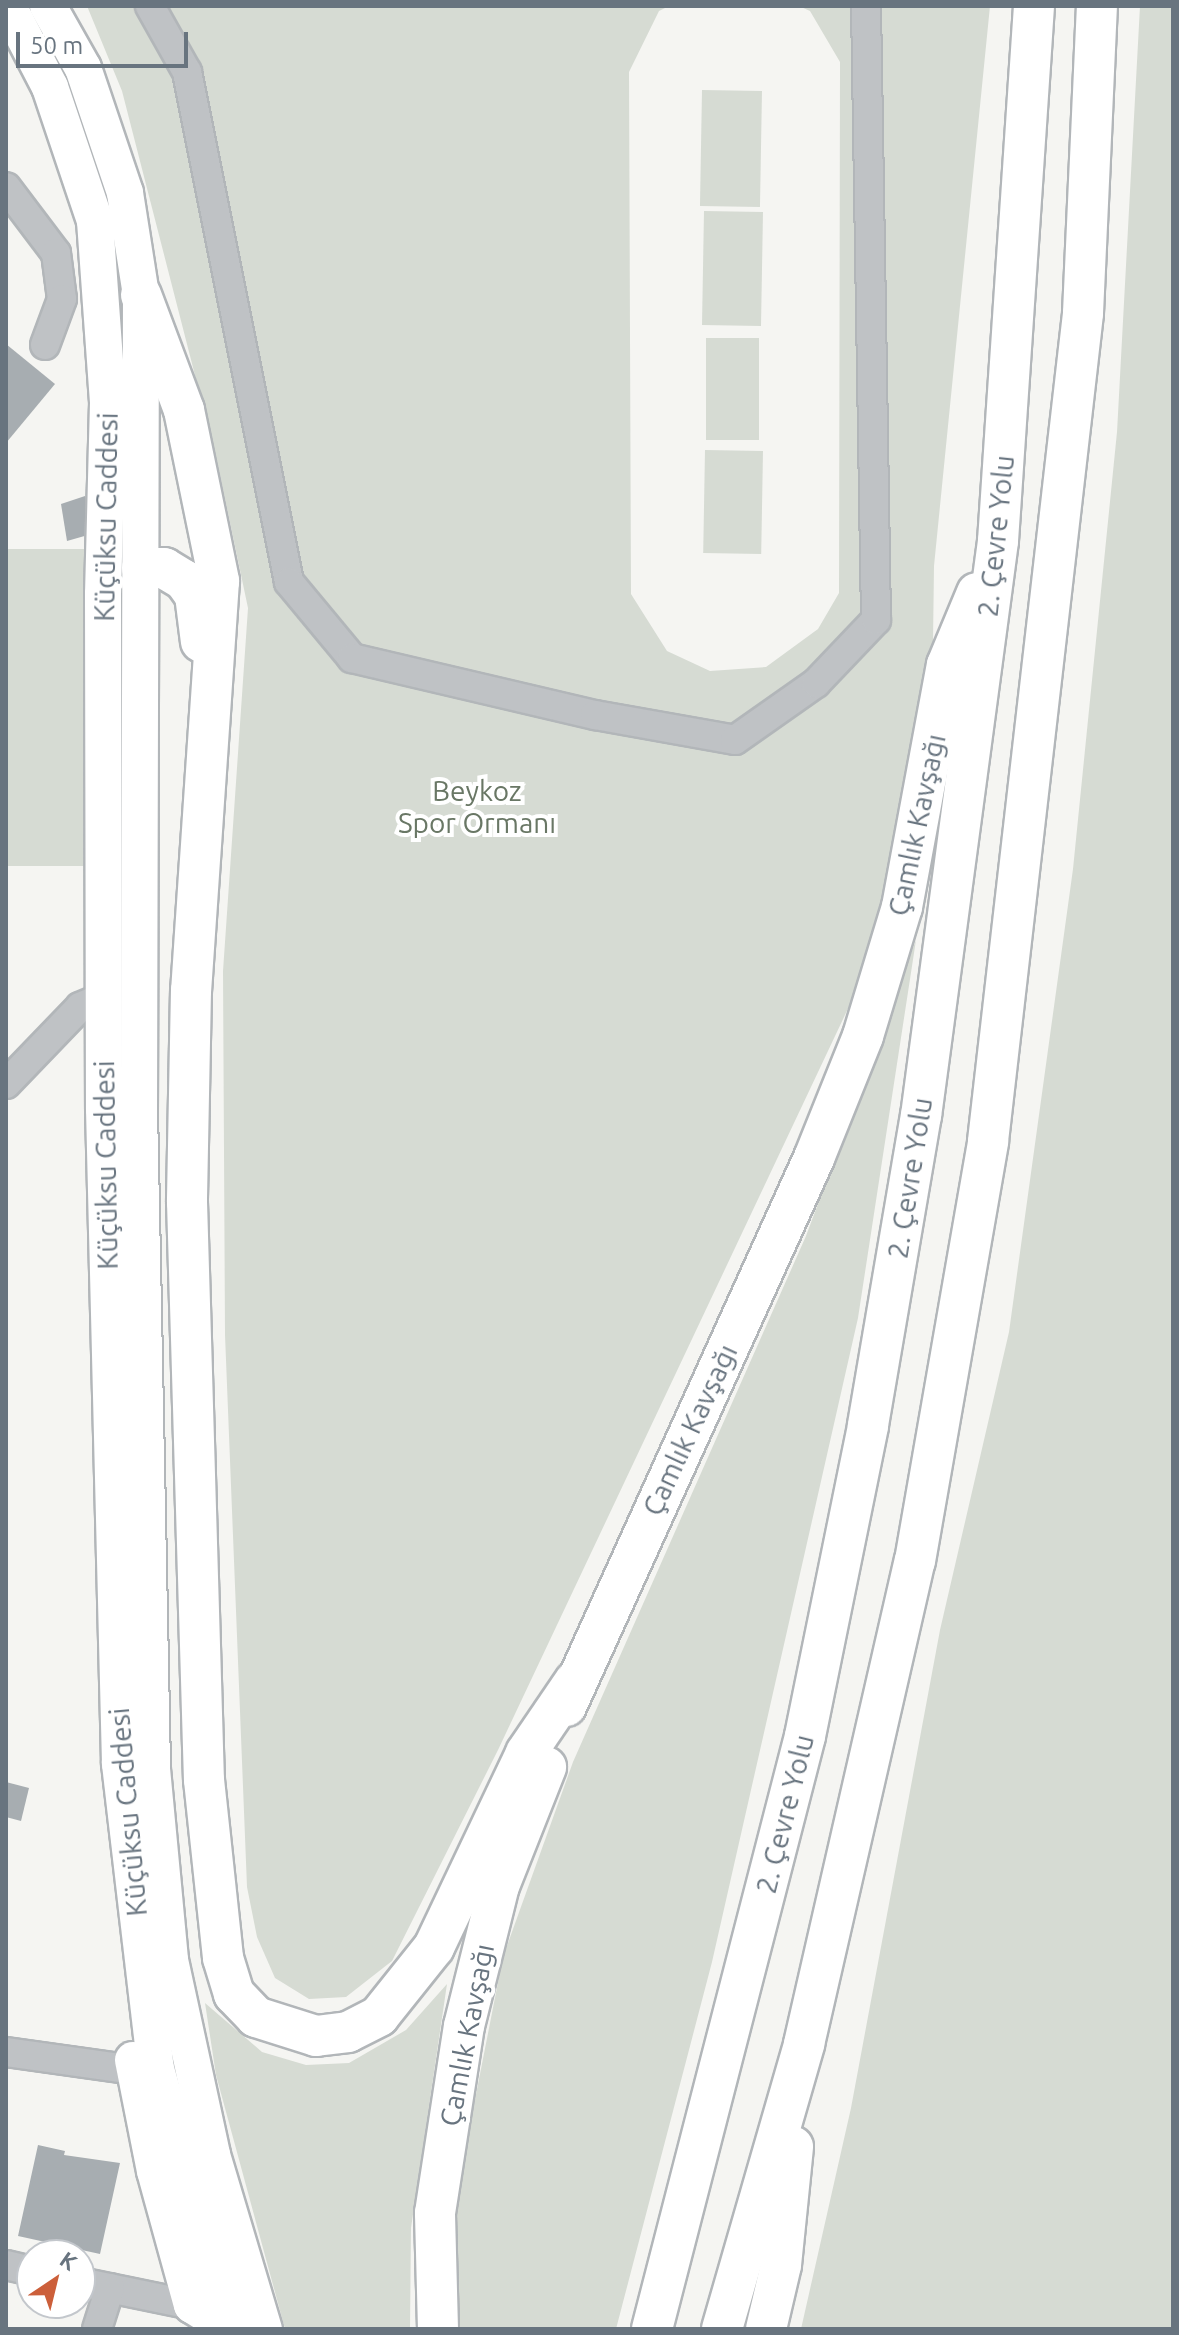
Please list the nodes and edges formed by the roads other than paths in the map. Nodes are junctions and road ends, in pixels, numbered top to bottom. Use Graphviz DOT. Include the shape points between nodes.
graph roads {
  1 [pos="8,6"];
  2 [pos="48,6"];
  3 [pos="150,6"];
  4 [pos="866,6"];
  5 [pos="1034,6"];
  6 [pos="1097,6"];
  7 [pos="6,187"];
  8 [pos="141,295"];
  9 [pos="45,345"];
  10 [pos="998,541"];
  11 [pos="142,568"];
  12 [pos="103,594"];
  13 [pos="199,854"];
  14 [pos="122,996"];
  15 [pos="6,1084"];
  16 [pos="575,1681"];
  17 [pos="804,2044"];
  18 [pos="6,2052"];
  19 [pos="144,2061"];
  20 [pos="232,2221"];
  21 [pos="96,2285"];
  22 [pos="110,2288"];
  23 [pos="192,2305"];
  24 [pos="260,2313"];
  25 [pos="227,2324"];
  26 [pos="97,2329"];
  27 [pos="438,2329"];
  28 [pos="652,2329"];
  29 [pos="722,2329"];
  30 [pos="766,2329"];
  1 -- 12 [label="main road, Küçüksu Caddesi" via="50,87 95,221 108,403"];
  2 -- 8 [label="main road, Küçüksu Caddesi" via="83,68 125,193"];
  3 -- 4 [label="street" via="187,72 289,582 352,658 595,715 735,740 816,683 876,620"];
  5 -- 10 [label="highway, 2. Çevre Yolu"];
  6 -- 17 [label="highway" via="1083,313 988,1141 915,1561"];
  7 -- 9 [label="street" via="56,253 62,299"];
  8 -- 11 [label="main road, Küçüksu Caddesi"];
  8 -- 13 [label="highway" via="184,410 219,581"];
  10 -- 16 [label="highway, Çamlık Kavşağı" via="947,665 902,907 863,1036 814,1158"];
  10 -- 28 [label="highway, 2. Çevre Yolu" via="921,1116 868,1425 805,1736"];
  11 -- 12 [label="main road"];
  11 -- 13 [label="highway" via="164,568 184,580 195,595 201,627"];
  11 -- 14 [label="main road, Küçüksu Caddesi" via="141,819"];
  12 -- 14 [label="main road, Küçüksu Caddesi"];
  13 -- 16 [label="highway" via="187,1202 204,1780 223,1958 234,1994 256,2017 316,2036 348,2032 379,2016 434,1947 526,1753"];
  14 -- 15 [label="street" via="80,1007"];
  14 -- 19 [label="main road, Küçüksu Caddesi" via="120,1764"];
  14 -- 20 [label="main road, Küçüksu Caddesi" via="152,1769 170,1960 212,2155"];
  16 -- 27 [label="highway, Çamlık Kavşağı" via="499,1886 464,2026 435,2213"];
  17 -- 29 [label="highway"];
  17 -- 30 [label="highway" via="781,2265"];
  18 -- 19 [label="street"];
  19 -- 20 [label="main road" via="166,2056 173,2068 209,2202"];
  19 -- 23 [label="main road"];
  19 -- 25 [label="main road, Küçüksu Caddesi"];
  20 -- 24 [label="main road, Küçüksu Caddesi"];
  21 -- 22 [label="street"];
  22 -- 23 [label="street"];
  22 -- 26 [label="street"];
  23 -- 25 [label="main road"];
  24 -- 25 [label="main road"];
}
